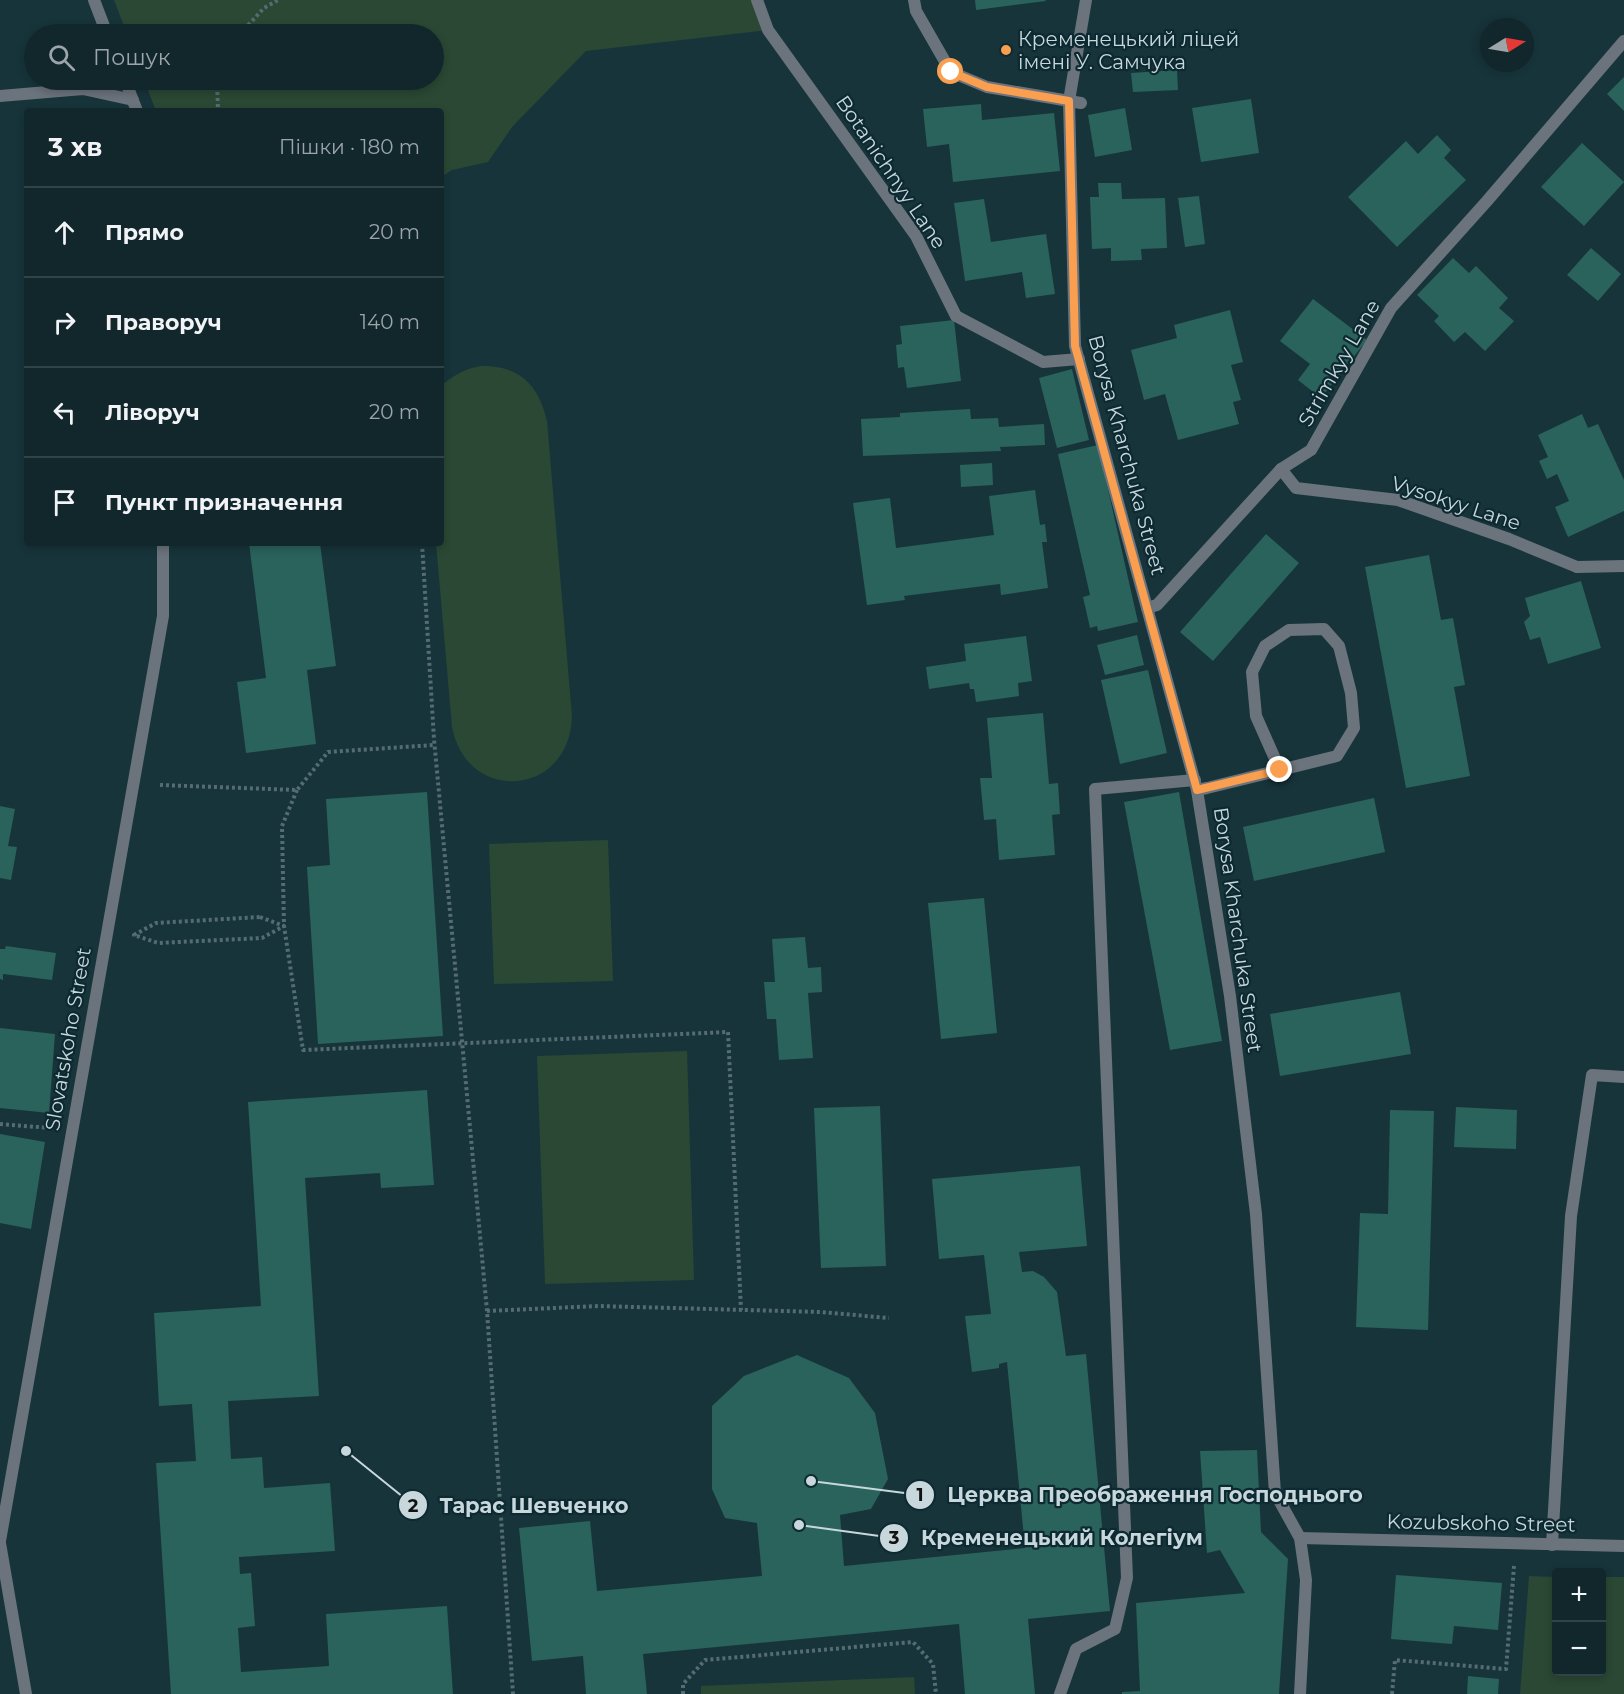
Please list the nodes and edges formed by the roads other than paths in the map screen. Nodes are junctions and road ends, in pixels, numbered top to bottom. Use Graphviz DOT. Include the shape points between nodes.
graph roads {
  1 [pos="94,0"];
  2 [pos="757,0"];
  3 [pos="914,0"];
  4 [pos="1086,0"];
  5 [pos="103,24"];
  6 [pos="1624,41"];
  7 [pos="71,90"];
  8 [pos="86,90"];
  9 [pos="129,90"];
  10 [pos="0,96"];
  11 [pos="1075,102"];
  12 [pos="135,105"];
  13 [pos="1079,359"];
  14 [pos="1281,469"];
  15 [pos="162,546"];
  16 [pos="1624,566"];
  17 [pos="1147,609"];
  18 [pos="1280,770"];
  19 [pos="1196,785"];
  20 [pos="1624,1077"];
  21 [pos="1300,1538"];
  22 [pos="0,1542"];
  23 [pos="1552,1545"];
  24 [pos="1624,1546"];
  25 [pos="26,1694"];
  26 [pos="1060,1694"];
  27 [pos="1300,1694"];
  1 -- 5 [label="street"];
  2 -- 13 [label="street, Botanichnyy Lane" via="768,30 916,236 956,316 1043,362"];
  3 -- 11 [label="street" via="916,11 951,72 987,87"];
  4 -- 11 [label="street, Borysa Kharchuka Street"];
  6 -- 14 [label="street, Strimkyy Lane" via="1391,308 1311,450"];
  7 -- 10 [label="street"];
  8 -- 12 [label="street"];
  9 -- 12 [label="street"];
  11 -- 13 [label="street, Borysa Kharchuka Street" via="1075,346"];
  13 -- 17 [label="street, Borysa Kharchuka Street"];
  14 -- 16 [label="street, Vysokyy Lane" via="1296,488 1398,500 1577,567"];
  14 -- 17 [label="street, Strimkyy Lane" via="1157,605"];
  15 -- 22 [label="street, Slovatskoho Street" via="163,616"];
  17 -- 19 [label="street, Borysa Kharchuka Street"];
  18 -- 18 [label="street" via="1336,756 1354,728 1351,693 1339,646 1324,629 1289,630 1265,646 1252,672 1256,716"];
  18 -- 19 [label="street"];
  19 -- 21 [label="street, Borysa Kharchuka Street" via="1230,996 1256,1214 1275,1493"];
  19 -- 26 [label="street" via="1095,789 1127,1578 1115,1629 1076,1650"];
  20 -- 23 [label="street" via="1592,1075 1571,1216"];
  21 -- 23 [label="street, Kozubskoho Street"];
  21 -- 27 [label="street, Borysa Kharchuka Street" via="1306,1580"];
  22 -- 25 [label="street, Slovatskoho Street"];
  23 -- 24 [label="street, Kozubskoho Street"];
}
